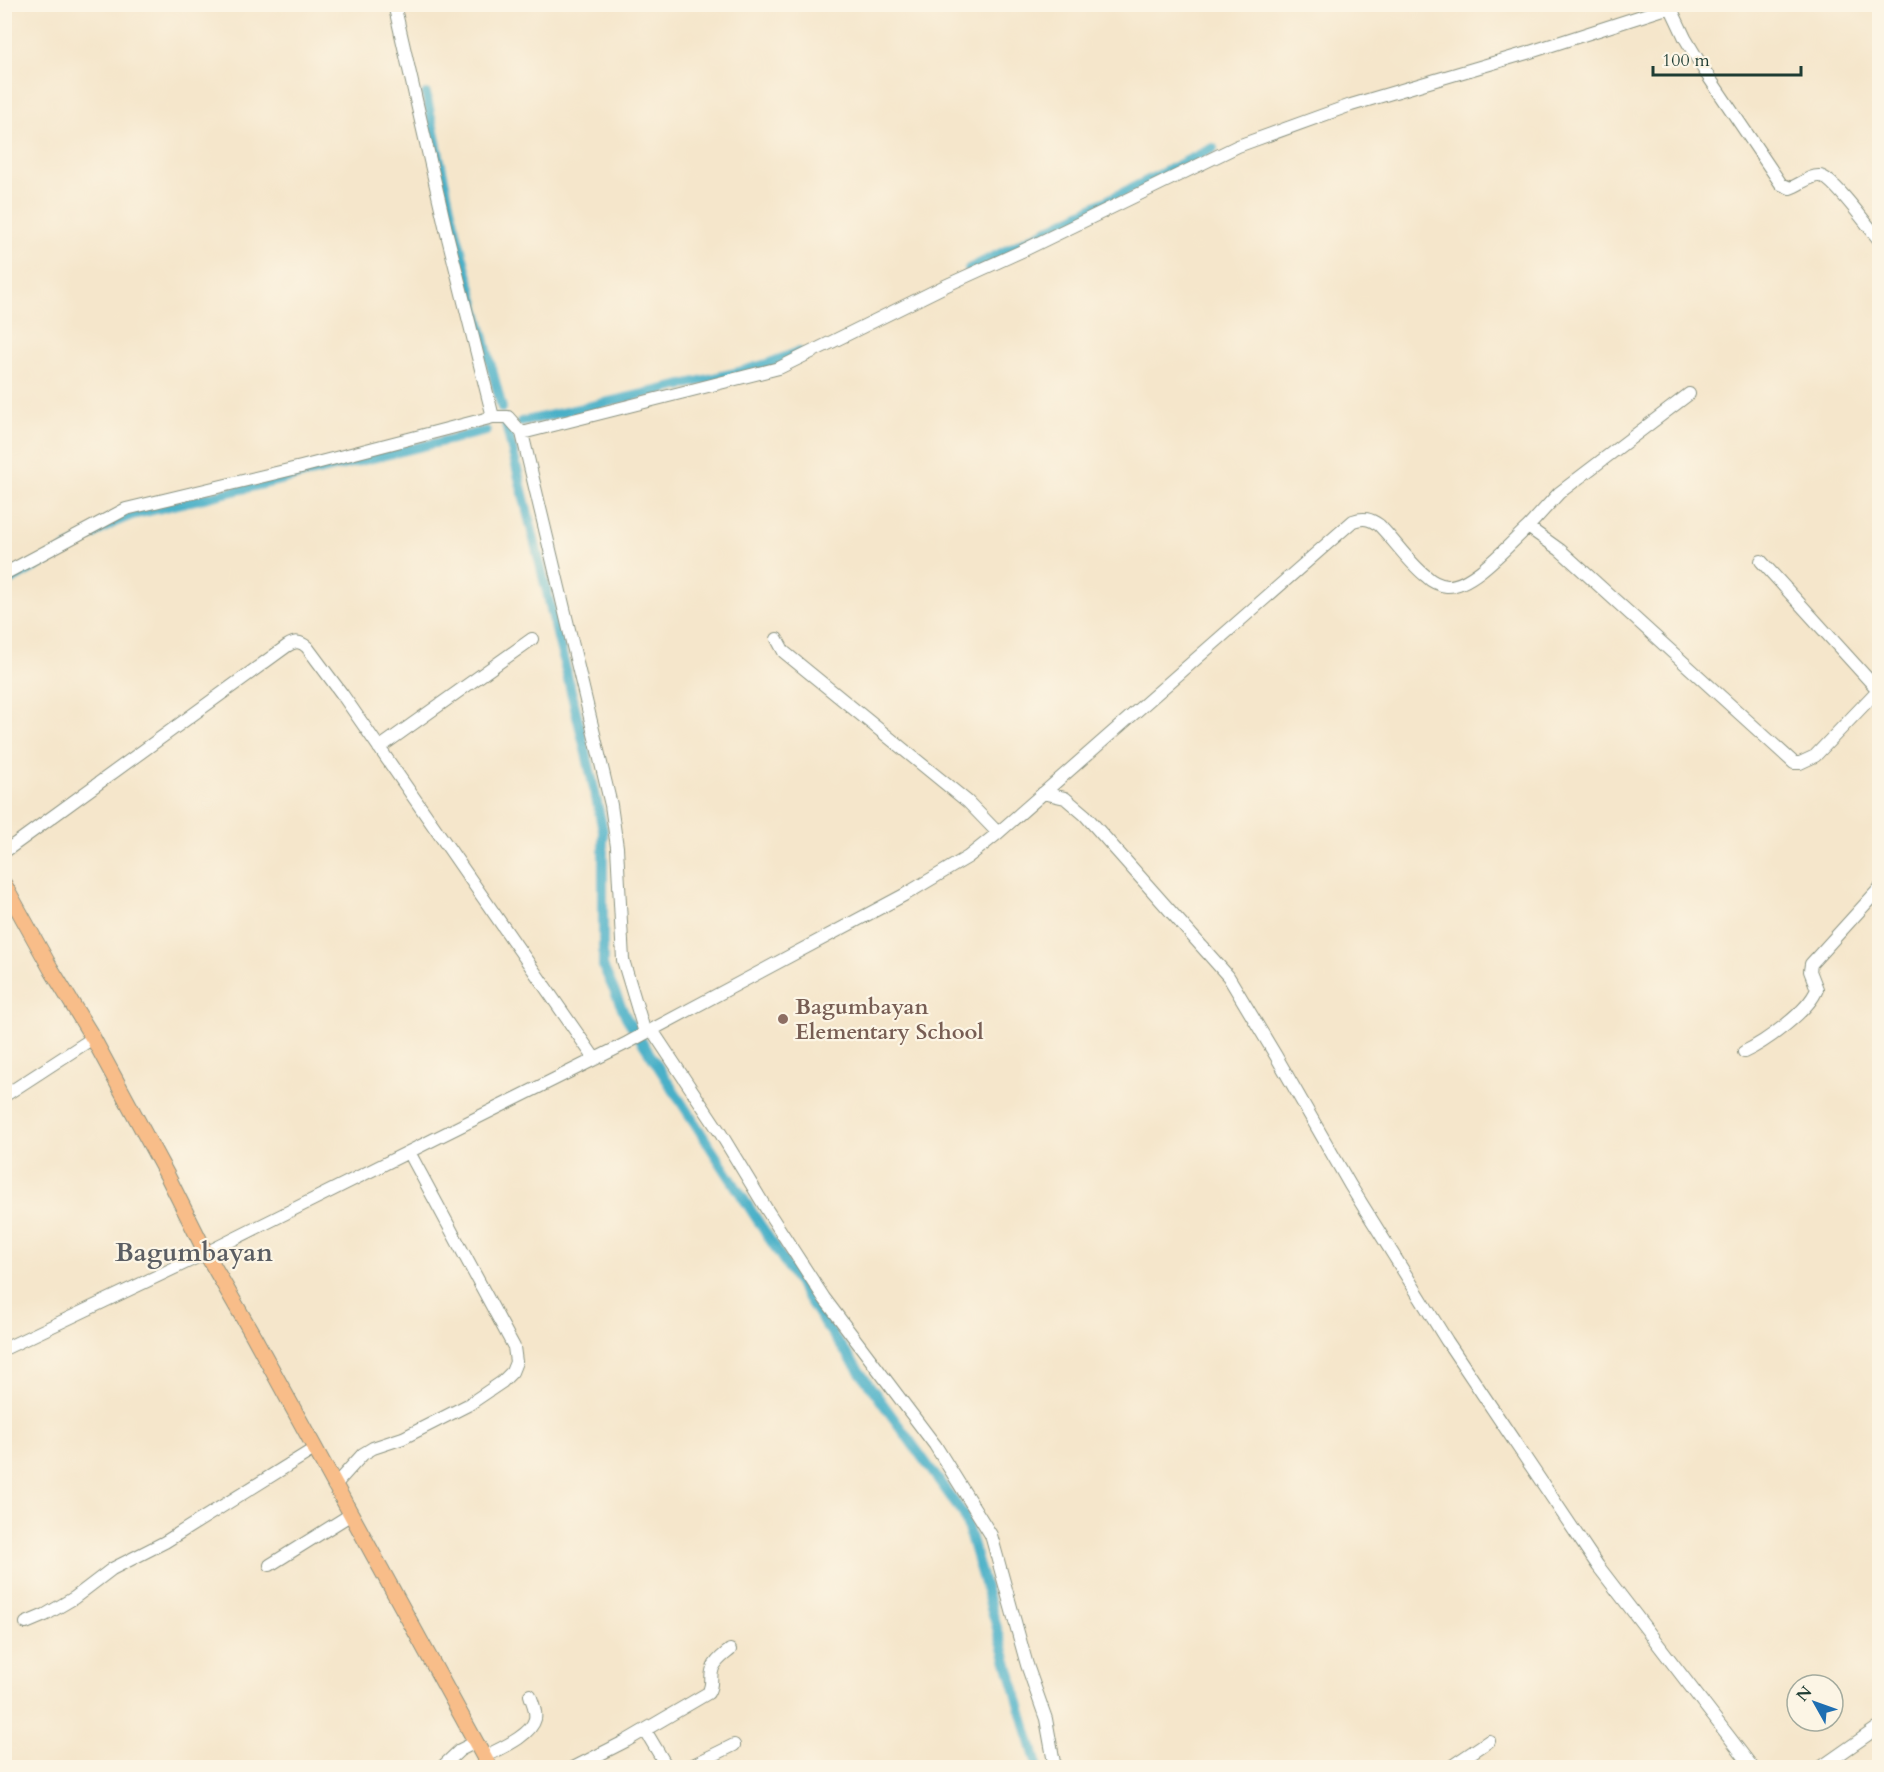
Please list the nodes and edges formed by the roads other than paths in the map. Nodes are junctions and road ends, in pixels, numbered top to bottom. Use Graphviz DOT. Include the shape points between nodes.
graph roads {
  1 [pos="394,4"];
  2 [pos="1673,5"];
  3 [pos="1880,241"];
  4 [pos="1689,394"];
  5 [pos="493,417"];
  6 [pos="522,432"];
  7 [pos="1528,527"];
  8 [pos="1761,561"];
  9 [pos="4,574"];
  10 [pos="532,639"];
  11 [pos="777,639"];
  12 [pos="1878,693"];
  13 [pos="379,748"];
  14 [pos="1060,778"];
  15 [pos="1043,793"];
  16 [pos="1065,798"];
  17 [pos="999,833"];
  18 [pos="4,852"];
  19 [pos="4,884"];
  20 [pos="1880,888"];
  21 [pos="647,1033"];
  22 [pos="93,1038"];
  23 [pos="1744,1052"];
  24 [pos="595,1059"];
  25 [pos="4,1096"];
  26 [pos="409,1152"];
  27 [pos="206,1253"];
  28 [pos="4,1349"];
  29 [pos="314,1449"];
  30 [pos="334,1486"];
  31 [pos="350,1515"];
  32 [pos="270,1565"];
  33 [pos="26,1623"];
  34 [pos="730,1650"];
  35 [pos="530,1695"];
  36 [pos="1880,1726"];
  37 [pos="645,1730"];
  38 [pos="1489,1741"];
  39 [pos="476,1742"];
  40 [pos="734,1744"];
  41 [pos="487,1762"];
  42 [pos="441,1767"];
  43 [pos="573,1767"];
  44 [pos="669,1767"];
  45 [pos="687,1767"];
  46 [pos="1055,1767"];
  47 [pos="1449,1767"];
  48 [pos="1753,1767"];
  49 [pos="1820,1767"];
  1 -- 5 [label="street"];
  2 -- 3 [label="street" via="1704,70 1782,183 1790,188 1816,176 1826,177"];
  2 -- 6 [label="street" via="1351,105 1238,146 779,368"];
  4 -- 7 [label="street" via="1559,493"];
  5 -- 6 [label="street" via="508,417"];
  5 -- 9 [label="street" via="126,509"];
  6 -- 21 [label="street" via="611,805 623,960"];
  7 -- 12 [label="street" via="1560,550 1789,761 1800,763 1815,756"];
  7 -- 14 [label="street" via="1477,573 1447,586 1424,575 1371,519 1353,520"];
  8 -- 12 [label="street"];
  10 -- 13 [label="street"];
  11 -- 17 [label="street" via="784,652 968,802"];
  13 -- 18 [label="street" via="307,647 295,642"];
  13 -- 24 [label="street"];
  14 -- 15 [label="street"];
  14 -- 16 [label="street"];
  15 -- 16 [label="street"];
  15 -- 17 [label="street"];
  16 -- 48 [label="street" via="1086,816 1228,976 1447,1341 1598,1566"];
  17 -- 21 [label="street" via="968,857 906,894"];
  19 -- 22 [label="main road"];
  20 -- 23 [label="street" via="1811,964 1817,989 1810,1000 1772,1037"];
  21 -- 24 [label="street"];
  21 -- 46 [label="street" via="721,1134 824,1298 935,1444 991,1535 1046,1719"];
  22 -- 25 [label="street"];
  22 -- 27 [label="main road"];
  24 -- 26 [label="street"];
  26 -- 27 [label="street"];
  26 -- 30 [label="street" via="514,1347 516,1362 507,1377 487,1393 403,1438 363,1454"];
  27 -- 28 [label="street"];
  27 -- 29 [label="main road"];
  29 -- 30 [label="main road"];
  29 -- 33 [label="street" via="228,1505 112,1569 74,1598"];
  30 -- 31 [label="main road"];
  31 -- 32 [label="street"];
  31 -- 39 [label="main road"];
  34 -- 37 [label="street" via="713,1668 708,1693"];
  35 -- 41 [label="street" via="535,1713 531,1728"];
  36 -- 49 [label="street"];
  37 -- 43 [label="street"];
  37 -- 44 [label="street"];
  38 -- 47 [label="street"];
  39 -- 41 [label="main road"];
  39 -- 42 [label="street"];
  40 -- 45 [label="street"];
}
